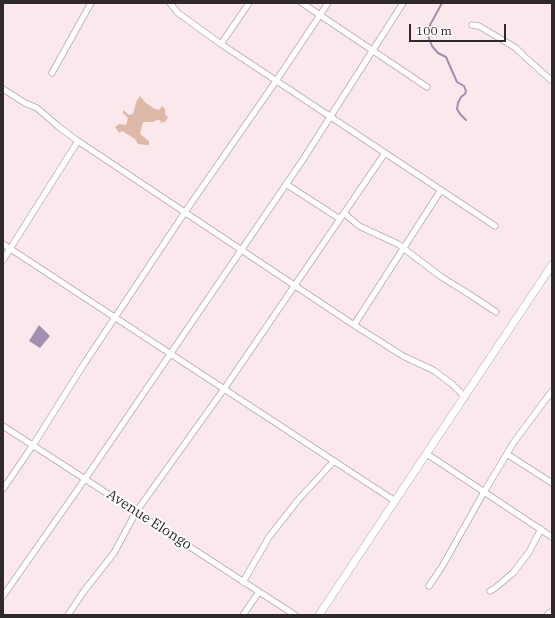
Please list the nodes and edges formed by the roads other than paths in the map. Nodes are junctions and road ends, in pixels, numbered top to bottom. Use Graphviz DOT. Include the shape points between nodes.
graph roads {
  1 [pos="91,3"];
  2 [pos="170,3"];
  3 [pos="249,3"];
  4 [pos="302,3"];
  5 [pos="328,3"];
  6 [pos="403,3"];
  7 [pos="320,15"];
  8 [pos="472,25"];
  9 [pos="221,44"];
  10 [pos="373,51"];
  11 [pos="52,73"];
  12 [pos="276,81"];
  13 [pos="552,81"];
  14 [pos="427,87"];
  15 [pos="3,89"];
  16 [pos="331,117"];
  17 [pos="78,141"];
  18 [pos="385,153"];
  19 [pos="286,184"];
  20 [pos="441,190"];
  21 [pos="185,212"];
  22 [pos="344,213"];
  23 [pos="340,219"];
  24 [pos="495,226"];
  25 [pos="3,244"];
  26 [pos="403,248"];
  27 [pos="10,249"];
  28 [pos="241,250"];
  29 [pos="3,260"];
  30 [pos="552,265"];
  31 [pos="295,285"];
  32 [pos="496,312"];
  33 [pos="116,318"];
  34 [pos="354,325"];
  35 [pos="170,354"];
  36 [pos="224,389"];
  37 [pos="552,391"];
  38 [pos="465,396"];
  39 [pos="3,426"];
  40 [pos="33,445"];
  41 [pos="427,454"];
  42 [pos="507,454"];
  43 [pos="334,461"];
  44 [pos="85,479"];
  45 [pos="552,483"];
  46 [pos="3,489"];
  47 [pos="484,492"];
  48 [pos="395,501"];
  49 [pos="136,512"];
  50 [pos="540,529"];
  51 [pos="552,537"];
  52 [pos="243,582"];
  53 [pos="429,586"];
  54 [pos="490,591"];
  55 [pos="259,592"];
  56 [pos="3,596"];
  57 [pos="552,611"];
  58 [pos="68,615"];
  59 [pos="243,615"];
  60 [pos="294,615"];
  61 [pos="319,615"];
  62 [pos="547,615"];
  1 -- 11 [label="street"];
  2 -- 9 [label="street" via="178,13"];
  3 -- 9 [label="street"];
  4 -- 7 [label="street"];
  5 -- 7 [label="street"];
  6 -- 10 [label="street"];
  7 -- 10 [label="street"];
  7 -- 12 [label="street"];
  8 -- 13 [label="street" via="479,26 516,48"];
  9 -- 12 [label="street"];
  10 -- 14 [label="street"];
  10 -- 16 [label="street"];
  12 -- 16 [label="street"];
  12 -- 21 [label="street"];
  15 -- 17 [label="street" via="37,108"];
  16 -- 18 [label="street"];
  16 -- 19 [label="street"];
  17 -- 21 [label="street"];
  17 -- 27 [label="street"];
  18 -- 20 [label="street"];
  18 -- 22 [label="street"];
  19 -- 23 [label="street"];
  19 -- 28 [label="street"];
  20 -- 24 [label="street"];
  20 -- 26 [label="street"];
  21 -- 28 [label="street"];
  21 -- 33 [label="street"];
  22 -- 23 [label="street"];
  22 -- 26 [label="street" via="359,226"];
  23 -- 31 [label="street"];
  25 -- 27 [label="street"];
  26 -- 32 [label="street" via="440,276"];
  26 -- 34 [label="street"];
  27 -- 29 [label="street"];
  27 -- 33 [label="street"];
  28 -- 31 [label="street"];
  28 -- 35 [label="street"];
  30 -- 38 [label="street"];
  31 -- 34 [label="street"];
  31 -- 36 [label="street"];
  33 -- 35 [label="street"];
  33 -- 40 [label="street"];
  34 -- 38 [label="street" via="403,356 433,370"];
  35 -- 36 [label="street"];
  35 -- 44 [label="street"];
  36 -- 43 [label="street"];
  36 -- 49 [label="street"];
  37 -- 42 [label="street"];
  38 -- 41 [label="street"];
  39 -- 40 [label="street, Avenue Elongo"];
  40 -- 44 [label="street, Avenue Elongo"];
  40 -- 46 [label="street"];
  41 -- 47 [label="street"];
  41 -- 48 [label="street"];
  42 -- 45 [label="street"];
  42 -- 47 [label="street"];
  43 -- 48 [label="street"];
  43 -- 52 [label="street" via="298,500 269,537"];
  44 -- 49 [label="street, Avenue Elongo"];
  44 -- 56 [label="street"];
  47 -- 50 [label="street"];
  47 -- 53 [label="street"];
  48 -- 61 [label="street"];
  49 -- 52 [label="street, Avenue Elongo"];
  49 -- 58 [label="street" via="114,553"];
  50 -- 51 [label="street"];
  50 -- 54 [label="street" via="529,552 513,573"];
  52 -- 55 [label="street, Avenue Elongo"];
  55 -- 59 [label="street"];
  55 -- 60 [label="street, Avenue Elongo"];
  57 -- 62 [label="street"];
}
